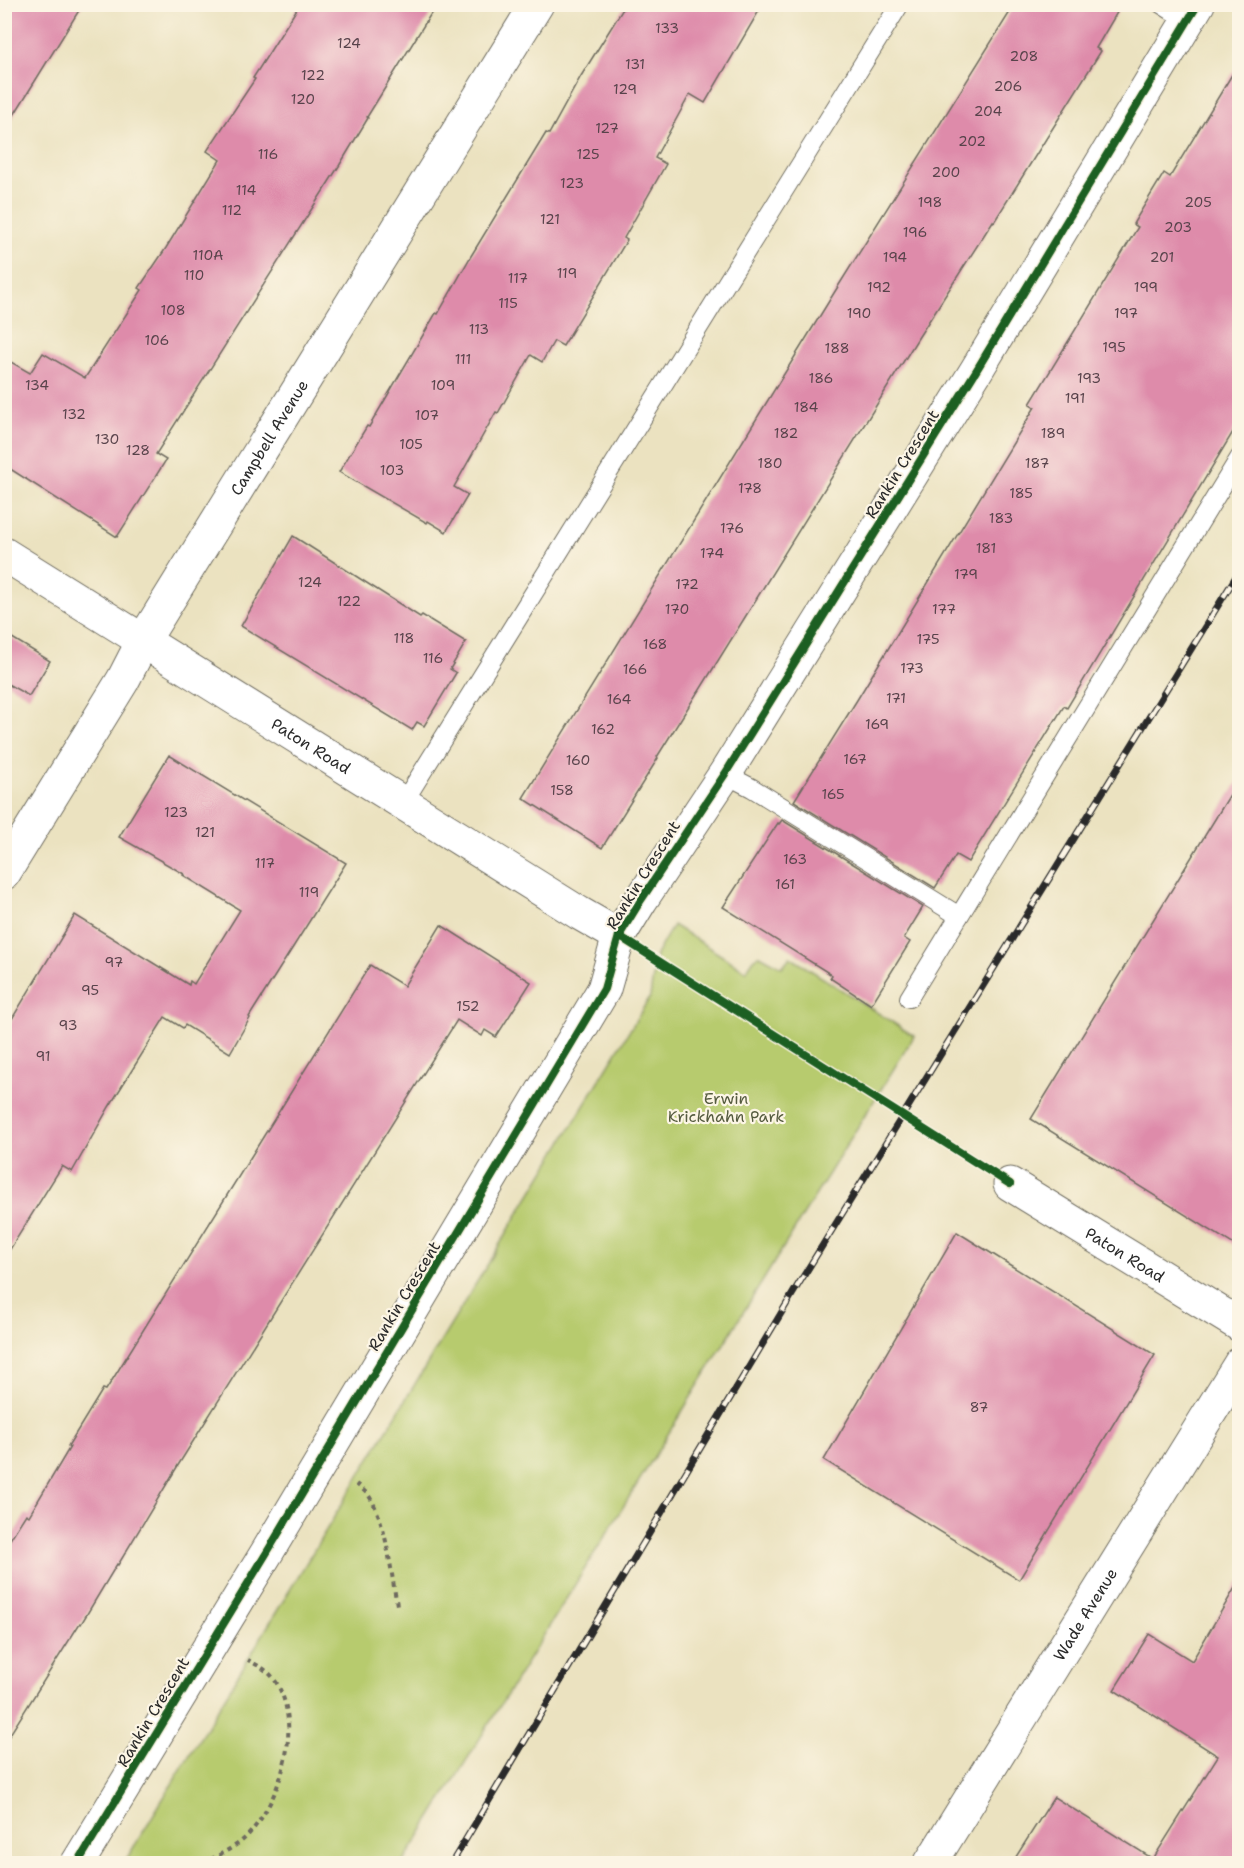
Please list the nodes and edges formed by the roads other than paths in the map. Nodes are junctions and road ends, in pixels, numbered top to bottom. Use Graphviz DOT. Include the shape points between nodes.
graph roads {
  1 [pos="537,4"];
  2 [pos="900,4"];
  3 [pos="1182,10"];
  4 [pos="1239,457"];
  5 [pos="4,554"];
  6 [pos="143,641"];
  7 [pos="725,774"];
  8 [pos="403,803"];
  9 [pos="4,873"];
  10 [pos="959,916"];
  11 [pos="619,936"];
  12 [pos="909,998"];
  13 [pos="1010,1184"];
  14 [pos="1239,1325"];
  15 [pos="1239,1364"];
  16 [pos="77,1863"];
  17 [pos="930,1863"];
  1 -- 6 [label="street, Campbell Avenue"];
  2 -- 8 [label="lane"];
  3 -- 7 [label="street, Rankin Crescent" via="976,371"];
  4 -- 10 [label="lane"];
  5 -- 6 [label="street, Paton Road"];
  6 -- 8 [label="street, Paton Road"];
  6 -- 9 [label="street, Campbell Avenue"];
  7 -- 10 [label="lane"];
  7 -- 11 [label="street, Rankin Crescent"];
  8 -- 11 [label="street, Paton Road"];
  10 -- 12 [label="lane"];
  11 -- 16 [label="street, Rankin Crescent" via="604,989"];
  13 -- 14 [label="street, Paton Road"];
  15 -- 17 [label="street, Wade Avenue"];
}
